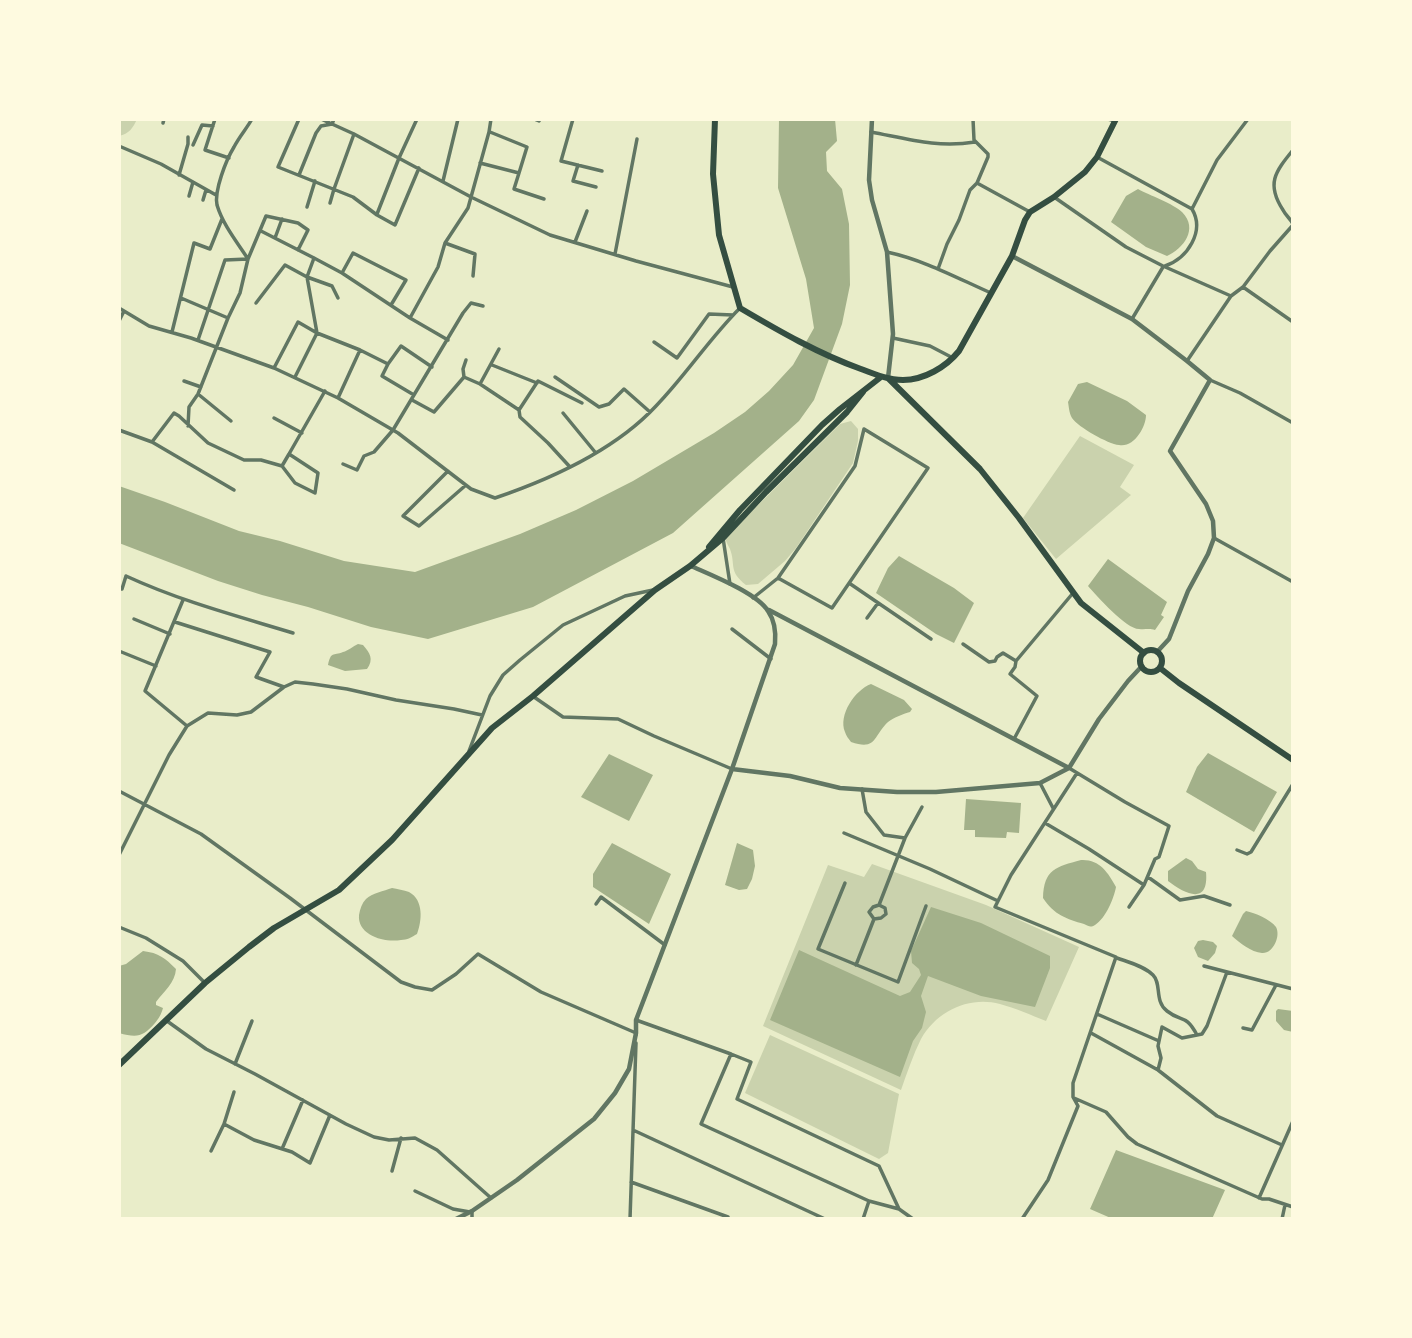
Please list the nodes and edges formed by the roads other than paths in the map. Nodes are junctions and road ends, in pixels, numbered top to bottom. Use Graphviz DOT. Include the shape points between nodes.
graph roads {
  1 [pos="215,119"];
  2 [pos="253,119"];
  3 [pos="299,119"];
  4 [pos="321,119"];
  5 [pos="417,119"];
  6 [pos="458,119"];
  7 [pos="491,119"];
  8 [pos="534,119"];
  9 [pos="540,119"];
  10 [pos="573,119"];
  11 [pos="715,119"];
  12 [pos="872,119"];
  13 [pos="973,119"];
  14 [pos="1248,119"];
  15 [pos="1113,120"];
  16 [pos="333,122"];
  17 [pos="213,125"];
  18 [pos="489,132"];
  19 [pos="871,132"];
  20 [pos="354,134"];
  21 [pos="188,137"];
  22 [pos="637,139"];
  23 [pos="975,142"];
  24 [pos="188,144"];
  25 [pos="119,146"];
  26 [pos="1293,150"];
  27 [pos="1097,157"];
  28 [pos="229,158"];
  29 [pos="399,158"];
  30 [pos="480,163"];
  31 [pos="578,165"];
  32 [pos="419,168"];
  33 [pos="602,170"];
  34 [pos="519,173"];
  35 [pos="180,175"];
  36 [pos="299,175"];
  37 [pos="316,181"];
  38 [pos="443,181"];
  39 [pos="193,182"];
  40 [pos="977,183"];
  41 [pos="596,187"];
  42 [pos="334,189"];
  43 [pos="206,190"];
  44 [pos="216,195"];
  45 [pos="189,196"];
  46 [pos="471,197"];
  47 [pos="1054,197"];
  48 [pos="544,199"];
  49 [pos="203,200"];
  50 [pos="330,203"];
  51 [pos="307,207"];
  52 [pos="1192,209"];
  53 [pos="587,211"];
  54 [pos="1030,212"];
  55 [pos="377,215"];
  56 [pos="222,218"];
  57 [pos="282,219"];
  58 [pos="1293,224"];
  59 [pos="260,230"];
  60 [pos="275,238"];
  61 [pos="575,242"];
  62 [pos="445,243"];
  63 [pos="298,250"];
  64 [pos="887,252"];
  65 [pos="615,254"];
  66 [pos="1012,256"];
  67 [pos="314,258"];
  68 [pos="248,259"];
  69 [pos="1163,266"];
  70 [pos="938,269"];
  71 [pos="342,274"];
  72 [pos="473,276"];
  73 [pos="307,277"];
  74 [pos="733,287"];
  75 [pos="1243,287"];
  76 [pos="991,293"];
  77 [pos="1231,296"];
  78 [pos="181,298"];
  79 [pos="338,298"];
  80 [pos="257,303"];
  81 [pos="391,305"];
  82 [pos="483,306"];
  83 [pos="119,308"];
  84 [pos="740,308"];
  85 [pos="208,310"];
  86 [pos="124,311"];
  87 [pos="733,315"];
  88 [pos="228,318"];
  89 [pos="410,318"];
  90 [pos="1132,319"];
  91 [pos="119,321"];
  92 [pos="1293,322"];
  93 [pos="172,332"];
  94 [pos="317,333"];
  95 [pos="892,338"];
  96 [pos="198,340"];
  97 [pos="447,340"];
  98 [pos="654,342"];
  99 [pos="216,347"];
  100 [pos="499,349"];
  101 [pos="360,350"];
  102 [pos="953,358"];
  103 [pos="466,360"];
  104 [pos="1187,361"];
  105 [pos="388,364"];
  106 [pos="492,365"];
  107 [pos="432,367"];
  108 [pos="274,368"];
  109 [pos="295,377"];
  110 [pos="464,377"];
  111 [pos="555,377"];
  112 [pos="885,378"];
  113 [pos="1210,380"];
  114 [pos="184,381"];
  115 [pos="537,383"];
  116 [pos="480,384"];
  117 [pos="201,387"];
  118 [pos="325,391"];
  119 [pos="863,392"];
  120 [pos="198,394"];
  121 [pos="338,397"];
  122 [pos="413,398"];
  123 [pos="582,403"];
  124 [pos="519,410"];
  125 [pos="650,412"];
  126 [pos="563,413"];
  127 [pos="274,418"];
  128 [pos="231,421"];
  129 [pos="1293,422"];
  130 [pos="188,426"];
  131 [pos="119,430"];
  132 [pos="393,430"];
  133 [pos="302,433"];
  134 [pos="152,442"];
  135 [pos="595,452"];
  136 [pos="289,454"];
  137 [pos="343,464"];
  138 [pos="282,466"];
  139 [pos="570,467"];
  140 [pos="448,471"];
  141 [pos="466,485"];
  142 [pos="234,490"];
  143 [pos="723,538"];
  144 [pos="1214,538"];
  145 [pos="702,556"];
  146 [pos="690,566"];
  147 [pos="778,578"];
  148 [pos="1293,582"];
  149 [pos="849,583"];
  150 [pos="730,584"];
  151 [pos="119,589"];
  152 [pos="655,590"];
  153 [pos="1073,593"];
  154 [pos="753,598"];
  155 [pos="183,600"];
  156 [pos="878,603"];
  157 [pos="768,610"];
  158 [pos="867,618"];
  159 [pos="134,619"];
  160 [pos="175,622"];
  161 [pos="732,629"];
  162 [pos="293,633"];
  163 [pos="170,634"];
  164 [pos="931,639"];
  165 [pos="963,644"];
  166 [pos="119,651"];
  167 [pos="1157,652"];
  168 [pos="1144,653"];
  169 [pos="771,659"];
  170 [pos="1016,661"];
  171 [pos="156,666"];
  172 [pos="1142,666"];
  173 [pos="1160,667"];
  174 [pos="284,687"];
  175 [pos="533,696"];
  176 [pos="482,715"];
  177 [pos="187,726"];
  178 [pos="1014,739"];
  179 [pos="468,753"];
  180 [pos="1293,760"];
  181 [pos="1069,768"];
  182 [pos="732,769"];
  183 [pos="1077,773"];
  184 [pos="1040,783"];
  185 [pos="1293,784"];
  186 [pos="862,789"];
  187 [pos="119,791"];
  188 [pos="143,804"];
  189 [pos="922,807"];
  190 [pos="1054,809"];
  191 [pos="1045,823"];
  192 [pos="844,833"];
  193 [pos="905,838"];
  194 [pos="1237,850"];
  195 [pos="119,855"];
  196 [pos="898,855"];
  197 [pos="1147,877"];
  198 [pos="845,883"];
  199 [pos="1144,885"];
  200 [pos="998,901"];
  201 [pos="596,904"];
  202 [pos="879,905"];
  203 [pos="1230,905"];
  204 [pos="926,906"];
  205 [pos="1129,907"];
  206 [pos="305,911"];
  207 [pos="874,919"];
  208 [pos="119,927"];
  209 [pos="665,945"];
  210 [pos="1116,957"];
  211 [pos="856,965"];
  212 [pos="1204,966"];
  213 [pos="1227,972"];
  214 [pos="205,983"];
  215 [pos="1276,985"];
  216 [pos="1293,989"];
  217 [pos="1097,1014"];
  218 [pos="165,1020"];
  219 [pos="636,1020"];
  220 [pos="252,1021"];
  221 [pos="1242,1028"];
  222 [pos="636,1033"];
  223 [pos="1091,1033"];
  224 [pos="1197,1035"];
  225 [pos="1159,1041"];
  226 [pos="731,1054"];
  227 [pos="235,1064"];
  228 [pos="119,1065"];
  229 [pos="1157,1070"];
  230 [pos="234,1092"];
  231 [pos="1073,1097"];
  232 [pos="303,1100"];
  233 [pos="330,1115"];
  234 [pos="1293,1121"];
  235 [pos="224,1124"];
  236 [pos="632,1129"];
  237 [pos="401,1138"];
  238 [pos="1282,1145"];
  239 [pos="282,1149"];
  240 [pos="211,1151"];
  241 [pos="392,1171"];
  242 [pos="631,1182"];
  243 [pos="415,1191"];
  244 [pos="491,1198"];
  245 [pos="1259,1198"];
  246 [pos="869,1200"];
  247 [pos="1285,1205"];
  248 [pos="1293,1207"];
  249 [pos="899,1209"];
  250 [pos="471,1211"];
  251 [pos="728,1217"];
  252 [pos="456,1219"];
  253 [pos="472,1219"];
  254 [pos="630,1219"];
  255 [pos="825,1219"];
  256 [pos="863,1219"];
  257 [pos="913,1219"];
  258 [pos="1022,1219"];
  259 [pos="1282,1219"];
  1 -- 17 [label="street"];
  2 -- 28 [label="street"];
  3 -- 36 [label="street" via="278,167"];
  4 -- 16 [label="street"];
  5 -- 29 [label="street"];
  6 -- 38 [label="street"];
  7 -- 18 [label="street"];
  8 -- 9 [label="street"];
  10 -- 31 [label="street" via="561,162"];
  11 -- 74 [label="highway" via="713,174 719,235"];
  12 -- 19 [label="street"];
  13 -- 23 [label="street"];
  14 -- 52 [label="street" via="1217,160"];
  15 -- 27 [label="highway"];
  16 -- 20 [label="street"];
  16 -- 36 [label="street" via="316,133"];
  17 -- 24 [label="street" via="202,125 194,145"];
  17 -- 28 [label="street" via="205,150"];
  18 -- 30 [label="street"];
  18 -- 34 [label="street" via="527,147"];
  19 -- 23 [label="street" via="934,145"];
  19 -- 64 [label="street" via="872,200"];
  20 -- 29 [label="street"];
  20 -- 42 [label="street"];
  21 -- 24 [label="street"];
  22 -- 65 [label="street"];
  23 -- 40 [label="street" via="988,154"];
  24 -- 35 [label="street"];
  25 -- 35 [label="street"];
  26 -- 58 [label="street" via="1273,181 1274,193"];
  27 -- 47 [label="highway"];
  27 -- 52 [label="street"];
  28 -- 44 [label="street"];
  29 -- 32 [label="street"];
  29 -- 55 [label="street"];
  30 -- 34 [label="street"];
  30 -- 46 [label="street"];
  31 -- 33 [label="street"];
  31 -- 41 [label="street" via="573,181"];
  32 -- 38 [label="street"];
  32 -- 55 [label="street" via="395,225"];
  34 -- 48 [label="street" via="514,189"];
  35 -- 39 [label="street"];
  36 -- 37 [label="street"];
  37 -- 42 [label="street"];
  37 -- 51 [label="street"];
  38 -- 46 [label="street"];
  39 -- 43 [label="street"];
  39 -- 45 [label="street"];
  40 -- 54 [label="street"];
  40 -- 70 [label="street"];
  42 -- 50 [label="street"];
  42 -- 55 [label="street"];
  43 -- 44 [label="street"];
  43 -- 49 [label="street"];
  44 -- 56 [label="street"];
  46 -- 61 [label="street" via="550,235"];
  46 -- 62 [label="street"];
  47 -- 54 [label="highway"];
  47 -- 69 [label="street" via="1126,247"];
  52 -- 69 [label="street" via="1198,223 1186,253"];
  53 -- 61 [label="street"];
  54 -- 66 [label="highway"];
  56 -- 68 [label="street"];
  56 -- 78 [label="street" via="210,249 194,243"];
  57 -- 59 [label="street" via="266,216"];
  57 -- 60 [label="street"];
  57 -- 63 [label="street" via="308,230"];
  58 -- 75 [label="street"];
  59 -- 60 [label="street"];
  59 -- 68 [label="street"];
  60 -- 63 [label="street"];
  61 -- 65 [label="street"];
  62 -- 72 [label="street" via="475,254"];
  62 -- 89 [label="street" via="438,267"];
  63 -- 67 [label="street"];
  64 -- 70 [label="street"];
  64 -- 95 [label="street"];
  65 -- 74 [label="street"];
  66 -- 76 [label="highway"];
  66 -- 90 [label="street"];
  67 -- 71 [label="street"];
  67 -- 73 [label="street"];
  68 -- 85 [label="street" via="225,260"];
  68 -- 88 [label="street"];
  69 -- 77 [label="street"];
  69 -- 90 [label="street"];
  70 -- 76 [label="street"];
  71 -- 81 [label="street"];
  71 -- 81 [label="street" via="353,253 406,280"];
  73 -- 79 [label="street" via="332,286"];
  73 -- 80 [label="street" via="285,265"];
  73 -- 94 [label="street"];
  74 -- 84 [label="highway"];
  75 -- 77 [label="street"];
  75 -- 92 [label="street"];
  76 -- 102 [label="highway"];
  77 -- 104 [label="street"];
  78 -- 85 [label="street"];
  78 -- 93 [label="street"];
  81 -- 89 [label="street"];
  82 -- 97 [label="street" via="471,303"];
  83 -- 86 [label="street"];
  84 -- 87 [label="street"];
  84 -- 112 [label="highway" via="794,339"];
  85 -- 88 [label="street"];
  85 -- 96 [label="street"];
  86 -- 91 [label="street"];
  86 -- 93 [label="street" via="149,326"];
  87 -- 98 [label="street" via="709,314 677,358"];
  87 -- 125 [label="street"];
  88 -- 99 [label="street"];
  89 -- 97 [label="street"];
  90 -- 104 [label="street"];
  93 -- 96 [label="street"];
  94 -- 101 [label="street"];
  94 -- 108 [label="street" via="298,322"];
  94 -- 109 [label="street"];
  95 -- 102 [label="street" via="930,346"];
  95 -- 112 [label="street"];
  96 -- 99 [label="street"];
  97 -- 107 [label="street"];
  99 -- 108 [label="street"];
  99 -- 117 [label="street"];
  100 -- 106 [label="street"];
  101 -- 105 [label="street"];
  101 -- 121 [label="street"];
  102 -- 112 [label="highway" via="925,375"];
  103 -- 110 [label="street"];
  104 -- 113 [label="street"];
  105 -- 107 [label="street" via="401,346"];
  105 -- 122 [label="street" via="382,376"];
  106 -- 115 [label="street"];
  106 -- 116 [label="street"];
  107 -- 122 [label="street"];
  108 -- 109 [label="street"];
  109 -- 118 [label="street"];
  110 -- 116 [label="street"];
  110 -- 122 [label="street" via="435,412"];
  111 -- 125 [label="street" via="599,407 624,389"];
  112 -- 119 [label="highway"];
  112 -- 153 [label="highway" via="980,469"];
  113 -- 129 [label="street"];
  113 -- 144 [label="street" via="1170,451 1206,504"];
  114 -- 117 [label="street"];
  115 -- 123 [label="street"];
  115 -- 124 [label="street"];
  116 -- 124 [label="street"];
  117 -- 120 [label="street"];
  118 -- 121 [label="street"];
  118 -- 133 [label="street"];
  119 -- 143 [label="highway"];
  119 -- 145 [label="highway" via="822,425"];
  120 -- 128 [label="street"];
  120 -- 130 [label="street" via="188,407"];
  121 -- 132 [label="street"];
  122 -- 132 [label="street"];
  124 -- 139 [label="street" via="520,417"];
  125 -- 135 [label="street"];
  126 -- 135 [label="street"];
  127 -- 133 [label="street"];
  130 -- 134 [label="street" via="174,413"];
  130 -- 138 [label="street" via="208,443 244,460"];
  131 -- 134 [label="street"];
  132 -- 137 [label="street" via="374,452 364,456 357,470"];
  132 -- 140 [label="street"];
  133 -- 136 [label="street"];
  134 -- 142 [label="street"];
  135 -- 139 [label="street"];
  136 -- 138 [label="street"];
  136 -- 138 [label="street" via="318,473 315,493 295,482"];
  139 -- 141 [label="street" via="495,498"];
  140 -- 141 [label="street"];
  140 -- 141 [label="street" via="403,516 419,526"];
  143 -- 145 [label="highway"];
  143 -- 150 [label="street"];
  144 -- 148 [label="street"];
  144 -- 167 [label="street" via="1169,639"];
  145 -- 146 [label="highway"];
  146 -- 150 [label="street"];
  146 -- 152 [label="highway"];
  147 -- 149 [label="street" via="832,608"];
  147 -- 149 [label="street" via="855,466 864,429 928,468"];
  147 -- 154 [label="street"];
  149 -- 156 [label="street"];
  150 -- 154 [label="street"];
  151 -- 155 [label="street" via="126,576"];
  152 -- 175 [label="highway"];
  152 -- 176 [label="street" via="625,596 563,625 503,675"];
  153 -- 168 [label="highway" via="1084,607"];
  153 -- 170 [label="street"];
  154 -- 157 [label="street"];
  155 -- 160 [label="street"];
  155 -- 162 [label="street"];
  156 -- 158 [label="street"];
  156 -- 164 [label="street"];
  157 -- 169 [label="street" via="776,632"];
  157 -- 178 [label="street"];
  159 -- 163 [label="street"];
  160 -- 163 [label="street"];
  160 -- 174 [label="street" via="270,652 256,677"];
  161 -- 169 [label="street"];
  163 -- 171 [label="street"];
  165 -- 170 [label="street" via="989,662 1003,653"];
  166 -- 171 [label="street"];
  167 -- 168 [label="highway"];
  167 -- 173 [label="highway"];
  168 -- 172 [label="highway"];
  169 -- 182 [label="street"];
  170 -- 178 [label="street" via="1010,674 1037,696"];
  171 -- 177 [label="street" via="145,691"];
  172 -- 173 [label="highway" via="1151,672"];
  172 -- 181 [label="street" via="1099,719"];
  173 -- 180 [label="highway"];
  174 -- 176 [label="street" via="295,682 313,684"];
  174 -- 177 [label="street" via="251,712 208,713"];
  175 -- 179 [label="highway"];
  175 -- 182 [label="street" via="563,717 618,719"];
  176 -- 179 [label="street"];
  177 -- 188 [label="street"];
  178 -- 181 [label="street"];
  179 -- 206 [label="highway" via="392,840 339,890"];
  181 -- 183 [label="street"];
  181 -- 184 [label="street"];
  182 -- 186 [label="street"];
  182 -- 209 [label="street"];
  183 -- 190 [label="street"];
  183 -- 197 [label="street" via="1169,826 1160,857"];
  184 -- 186 [label="street" via="936,792"];
  184 -- 190 [label="street"];
  185 -- 194 [label="street" via="1251,852"];
  186 -- 193 [label="street" via="866,812 884,835"];
  187 -- 188 [label="street"];
  188 -- 195 [label="street"];
  188 -- 206 [label="street" via="201,834"];
  189 -- 193 [label="street"];
  190 -- 191 [label="street"];
  191 -- 199 [label="street"];
  191 -- 200 [label="street"];
  192 -- 196 [label="street"];
  193 -- 196 [label="street"];
  196 -- 200 [label="street"];
  196 -- 202 [label="street"];
  197 -- 199 [label="street"];
  197 -- 203 [label="street" via="1180,900 1204,896"];
  198 -- 211 [label="street" via="818,949"];
  199 -- 205 [label="street"];
  200 -- 210 [label="street" via="995,907"];
  201 -- 209 [label="street" via="601,897"];
  202 -- 207 [label="street" via="869,912"];
  202 -- 207 [label="street" via="886,908 886,914"];
  204 -- 211 [label="street" via="898,982"];
  206 -- 214 [label="highway" via="274,928"];
  206 -- 222 [label="street" via="401,982 432,990 478,954 541,992"];
  207 -- 211 [label="street"];
  208 -- 214 [label="street" via="183,961"];
  209 -- 219 [label="street"];
  210 -- 217 [label="street"];
  210 -- 224 [label="street" via="1153,975 1159,1001 1167,1011 1190,1022"];
  212 -- 213 [label="street"];
  213 -- 215 [label="street"];
  213 -- 224 [label="street" via="1207,1026"];
  214 -- 218 [label="highway"];
  215 -- 216 [label="street"];
  215 -- 221 [label="street" via="1252,1030"];
  217 -- 223 [label="street"];
  217 -- 225 [label="street"];
  218 -- 227 [label="street"];
  218 -- 228 [label="highway"];
  219 -- 222 [label="street"];
  219 -- 226 [label="street"];
  220 -- 227 [label="street"];
  222 -- 236 [label="street"];
  222 -- 244 [label="street" via="629,1069 594,1119"];
  223 -- 229 [label="street"];
  223 -- 231 [label="street" via="1073,1083"];
  224 -- 225 [label="street" via="1182,1038 1163,1027"];
  225 -- 229 [label="street"];
  226 -- 246 [label="street" via="701,1124"];
  226 -- 249 [label="street" via="751,1062 737,1099 879,1166"];
  227 -- 232 [label="street"];
  229 -- 238 [label="street" via="1217,1116"];
  230 -- 235 [label="street"];
  231 -- 245 [label="street" via="1106,1112 1137,1144"];
  231 -- 258 [label="street" via="1078,1106 1048,1180"];
  232 -- 233 [label="street"];
  232 -- 239 [label="street"];
  233 -- 237 [label="street" via="374,1138"];
  233 -- 239 [label="street" via="310,1163"];
  234 -- 238 [label="street"];
  235 -- 239 [label="street"];
  235 -- 240 [label="street"];
  236 -- 242 [label="street"];
  236 -- 255 [label="street"];
  237 -- 241 [label="street"];
  237 -- 244 [label="street" via="415,1138 438,1150"];
  238 -- 245 [label="street"];
  242 -- 251 [label="street"];
  242 -- 254 [label="street"];
  243 -- 250 [label="street" via="453,1209"];
  244 -- 250 [label="street"];
  245 -- 247 [label="street"];
  246 -- 249 [label="street"];
  246 -- 256 [label="street"];
  247 -- 248 [label="street"];
  247 -- 259 [label="street"];
  249 -- 257 [label="street"];
  250 -- 252 [label="street"];
  250 -- 253 [label="street"];
}
